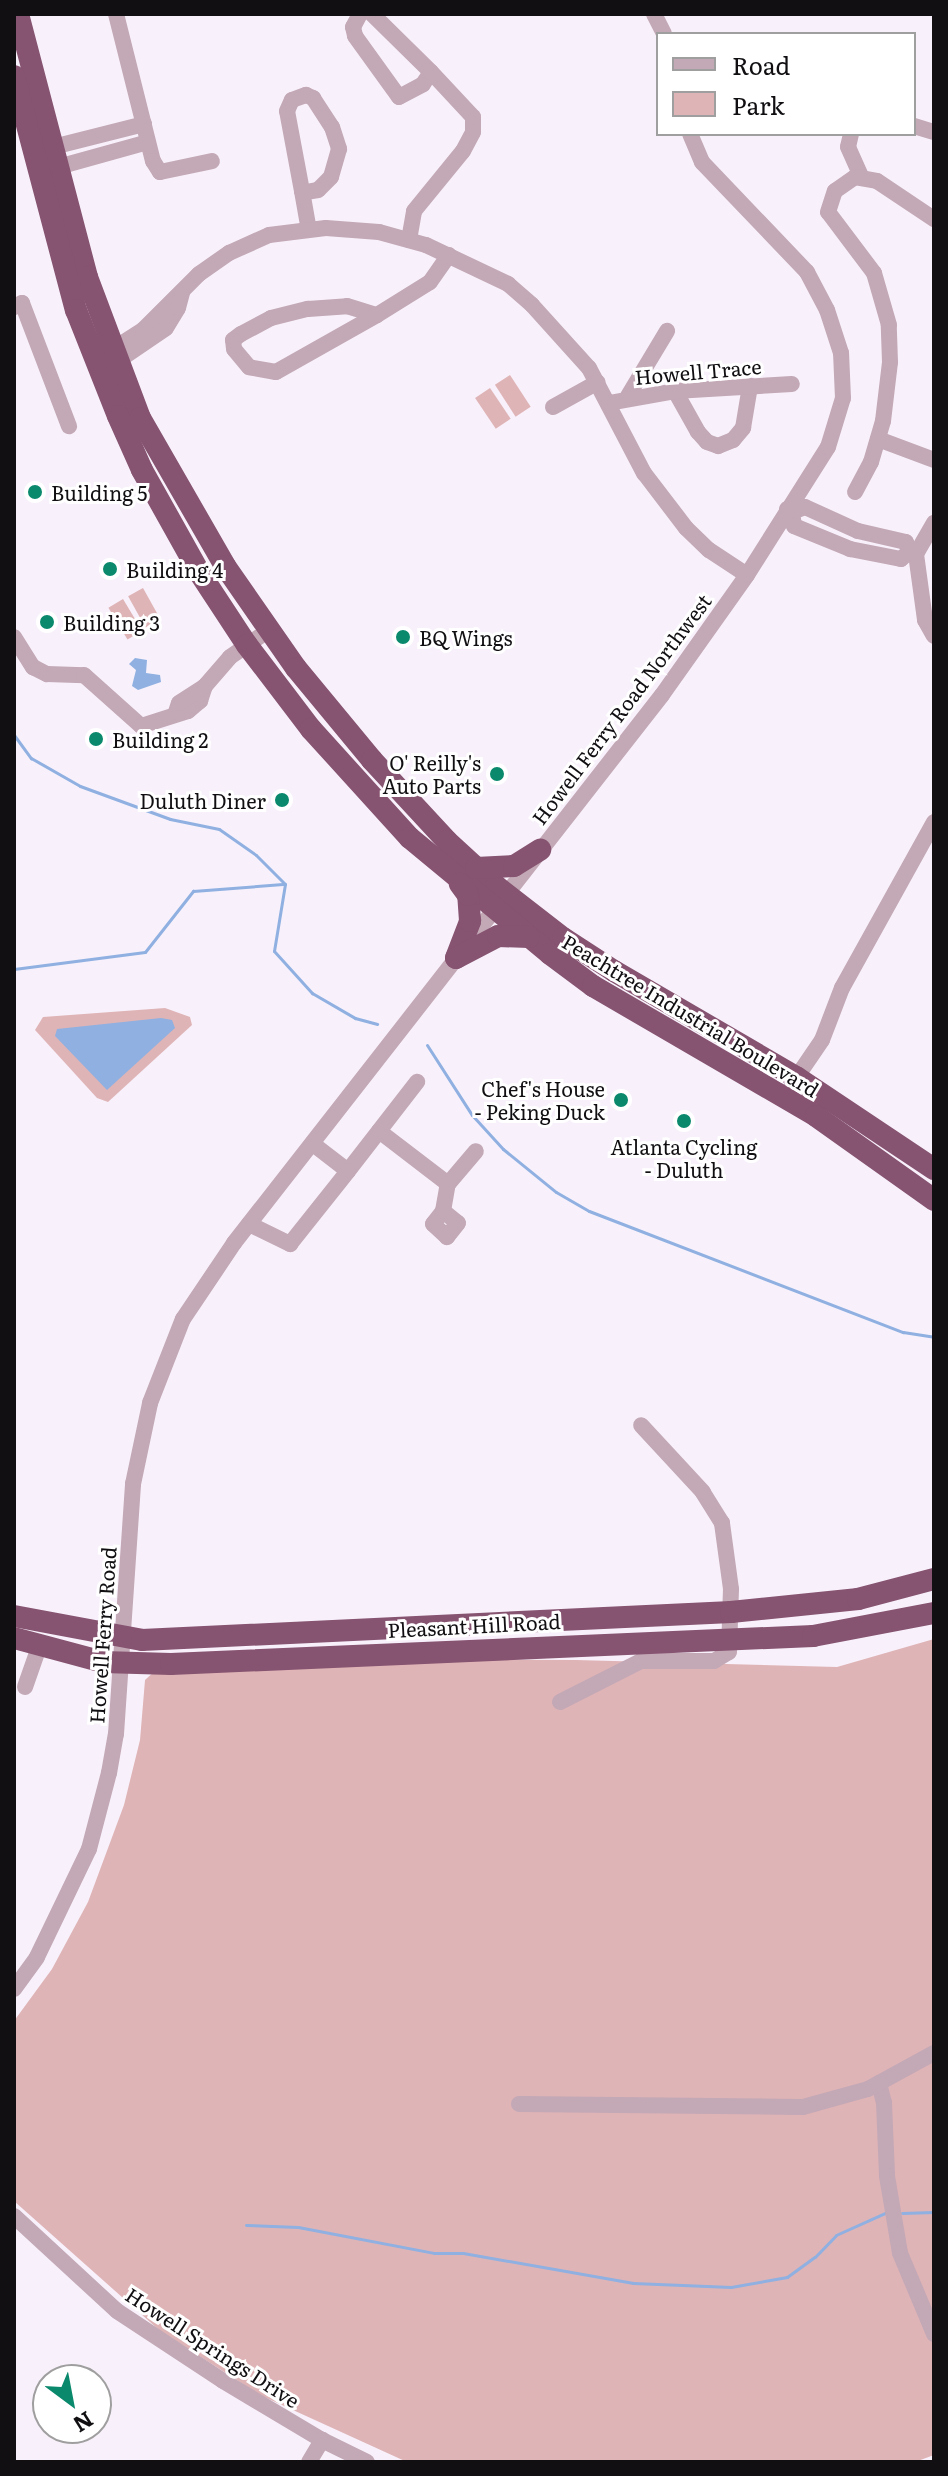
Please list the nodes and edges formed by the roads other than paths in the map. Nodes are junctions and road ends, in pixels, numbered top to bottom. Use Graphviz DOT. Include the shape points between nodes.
graph roads {
  1 [pos="18,14"];
  2 [pos="116,14"];
  3 [pos="360,14"];
  4 [pos="372,14"];
  5 [pos="654,14"];
  6 [pos="663,32"];
  7 [pos="431,72"];
  8 [pos="14,76"];
  9 [pos="144,124"];
  10 [pos="691,136"];
  11 [pos="851,136"];
  12 [pos="148,142"];
  13 [pos="56,157"];
  14 [pos="212,161"];
  15 [pos="862,178"];
  16 [pos="302,191"];
  17 [pos="934,219"];
  18 [pos="309,229"];
  19 [pos="409,240"];
  20 [pos="449,255"];
  21 [pos="14,307"];
  22 [pos="377,315"];
  23 [pos="667,331"];
  24 [pos="106,361"];
  25 [pos="598,382"];
  26 [pos="792,384"];
  27 [pos="750,386"];
  28 [pos="675,391"];
  29 [pos="628,396"];
  30 [pos="609,403"];
  31 [pos="553,407"];
  32 [pos="69,426"];
  33 [pos="878,439"];
  34 [pos="934,460"];
  35 [pos="855,492"];
  36 [pos="790,510"];
  37 [pos="934,523"];
  38 [pos="840,524"];
  39 [pos="834,542"];
  40 [pos="912,553"];
  41 [pos="747,575"];
  42 [pos="269,630"];
  43 [pos="934,636"];
  44 [pos="14,637"];
  45 [pos="247,645"];
  46 [pos="934,822"];
  47 [pos="540,850"];
  48 [pos="466,873"];
  49 [pos="501,902"];
  50 [pos="529,937"];
  51 [pos="456,958"];
  52 [pos="796,1077"];
  53 [pos="417,1082"];
  54 [pos="783,1097"];
  55 [pos="379,1131"];
  56 [pos="313,1144"];
  57 [pos="476,1151"];
  58 [pos="934,1169"];
  59 [pos="348,1171"];
  60 [pos="448,1184"];
  61 [pos="934,1200"];
  62 [pos="443,1211"];
  63 [pos="249,1224"];
  64 [pos="208,1277"];
  65 [pos="641,1425"];
  66 [pos="934,1579"];
  67 [pos="731,1612"];
  68 [pos="934,1613"];
  69 [pos="14,1616"];
  70 [pos="14,1638"];
  71 [pos="121,1638"];
  72 [pos="731,1639"];
  73 [pos="39,1647"];
  74 [pos="120,1663"];
  75 [pos="25,1687"];
  76 [pos="560,1702"];
  77 [pos="14,1989"];
  78 [pos="934,2053"];
  79 [pos="879,2083"];
  80 [pos="519,2104"];
  81 [pos="14,2216"];
  82 [pos="934,2334"];
  83 [pos="322,2440"];
  84 [pos="309,2462"];
  85 [pos="367,2462"];
  1 -- 13 [label="highway, Peachtree Industrial Boulevard"];
  2 -- 9 [label="street"];
  3 -- 7 [label="street" via="355,36 399,97 423,84"];
  4 -- 7 [label="street"];
  5 -- 6 [label="street"];
  7 -- 19 [label="street" via="473,117 473,132 414,211"];
  8 -- 24 [label="highway, Peachtree Industrial Boulevard" via="53,233"];
  9 -- 12 [label="street"];
  9 -- 13 [label="street"];
  10 -- 36 [label="street, Howell Ferry Road Northwest" via="702,162 807,272 841,353 843,398 828,447"];
  11 -- 15 [label="street" via="848,147"];
  12 -- 13 [label="street"];
  12 -- 14 [label="street" via="160,172"];
  13 -- 24 [label="highway, Peachtree Industrial Boulevard"];
  15 -- 17 [label="street" via="877,181"];
  15 -- 33 [label="street" via="835,191 828,212 874,273 889,325 890,362"];
  16 -- 16 [label="street" via="287,105 306,95 332,127 339,149 326,183 318,190"];
  16 -- 18 [label="street"];
  18 -- 19 [label="street" via="379,232"];
  18 -- 24 [label="street" via="269,235 229,253 182,293 166,328"];
  19 -- 20 [label="street"];
  20 -- 22 [label="street" via="430,282"];
  20 -- 25 [label="street" via="508,284"];
  21 -- 32 [label="street" via="22,303"];
  22 -- 22 [label="street" via="276,372 254,370 234,349 233,340 241,334 287,313 347,306"];
  23 -- 29 [label="street"];
  24 -- 42 [label="highway, Peachtree Industrial Boulevard"];
  24 -- 45 [label="highway, Peachtree Industrial Boulevard" via="142,470"];
  25 -- 30 [label="street"];
  25 -- 31 [label="street"];
  26 -- 27 [label="street, Howell Trace"];
  27 -- 28 [label="street, Howell Trace"];
  27 -- 28 [label="street" via="743,428 718,446 698,432"];
  28 -- 29 [label="street, Howell Trace"];
  29 -- 30 [label="street, Howell Trace"];
  30 -- 41 [label="street" via="644,473 686,528"];
  33 -- 34 [label="street"];
  33 -- 35 [label="street"];
  36 -- 38 [label="street" via="805,507"];
  36 -- 39 [label="street" via="794,526"];
  36 -- 41 [label="street, Howell Ferry Road Northwest"];
  37 -- 40 [label="street"];
  38 -- 39 [label="street"];
  38 -- 40 [label="street" via="906,542"];
  39 -- 40 [label="street" via="901,559"];
  40 -- 43 [label="street" via="925,620"];
  41 -- 47 [label="street, Howell Ferry Road Northwest" via="662,695"];
  42 -- 45 [label="street"];
  42 -- 48 [label="highway, Peachtree Industrial Boulevard"];
  44 -- 45 [label="street" via="33,667 47,674 84,675 141,726 188,711 230,657"];
  45 -- 48 [label="highway, Peachtree Industrial Boulevard" via="365,792"];
  46 -- 52 [label="street" via="842,988 822,1040"];
  47 -- 48 [label="highway" via="501,869"];
  47 -- 49 [label="street, Howell Ferry Road Northwest"];
  48 -- 49 [label="highway, Peachtree Industrial Boulevard"];
  48 -- 51 [label="highway" via="470,921"];
  49 -- 50 [label="highway, Peachtree Industrial Boulevard"];
  49 -- 51 [label="street, Howell Ferry Road Northwest"];
  49 -- 52 [label="highway, Peachtree Industrial Boulevard"];
  50 -- 51 [label="highway" via="498,936"];
  50 -- 54 [label="highway, Peachtree Industrial Boulevard" via="593,986"];
  51 -- 56 [label="street, Howell Ferry Road Northwest"];
  52 -- 54 [label="street"];
  52 -- 58 [label="highway, Peachtree Industrial Boulevard"];
  53 -- 55 [label="street"];
  54 -- 61 [label="highway, Peachtree Industrial Boulevard"];
  55 -- 59 [label="street"];
  55 -- 60 [label="street"];
  56 -- 59 [label="street"];
  56 -- 63 [label="street, Howell Ferry Road Northwest"];
  57 -- 60 [label="street"];
  59 -- 63 [label="street" via="290,1244"];
  60 -- 62 [label="street"];
  63 -- 64 [label="street, Howell Ferry Road Northwest"];
  64 -- 71 [label="street, Howell Ferry Road" via="163,1366 144,1429 131,1500"];
  65 -- 67 [label="street" via="703,1492 722,1523"];
  66 -- 67 [label="highway, Pleasant Hill Road" via="858,1599"];
  67 -- 71 [label="highway, Pleasant Hill Road"];
  67 -- 72 [label="street"];
  68 -- 72 [label="highway, Pleasant Hill Road" via="813,1636"];
  69 -- 71 [label="highway, Pleasant Hill Road"];
  70 -- 73 [label="highway, Pleasant Hill Road"];
  71 -- 74 [label="street, Howell Ferry Road"];
  72 -- 74 [label="highway, Pleasant Hill Road"];
  72 -- 76 [label="street" via="725,1658 641,1661"];
  73 -- 74 [label="highway, Pleasant Hill Road"];
  73 -- 75 [label="street"];
  74 -- 77 [label="street, Howell Ferry Road" via="116,1734 89,1849 37,1957"];
  78 -- 79 [label="street"];
  79 -- 80 [label="street" via="803,2107"];
  79 -- 82 [label="street" via="900,2253"];
  81 -- 83 [label="street, Howell Springs Drive" via="117,2311"];
  83 -- 84 [label="street"];
  83 -- 85 [label="street, Howell Springs Drive"];
}
